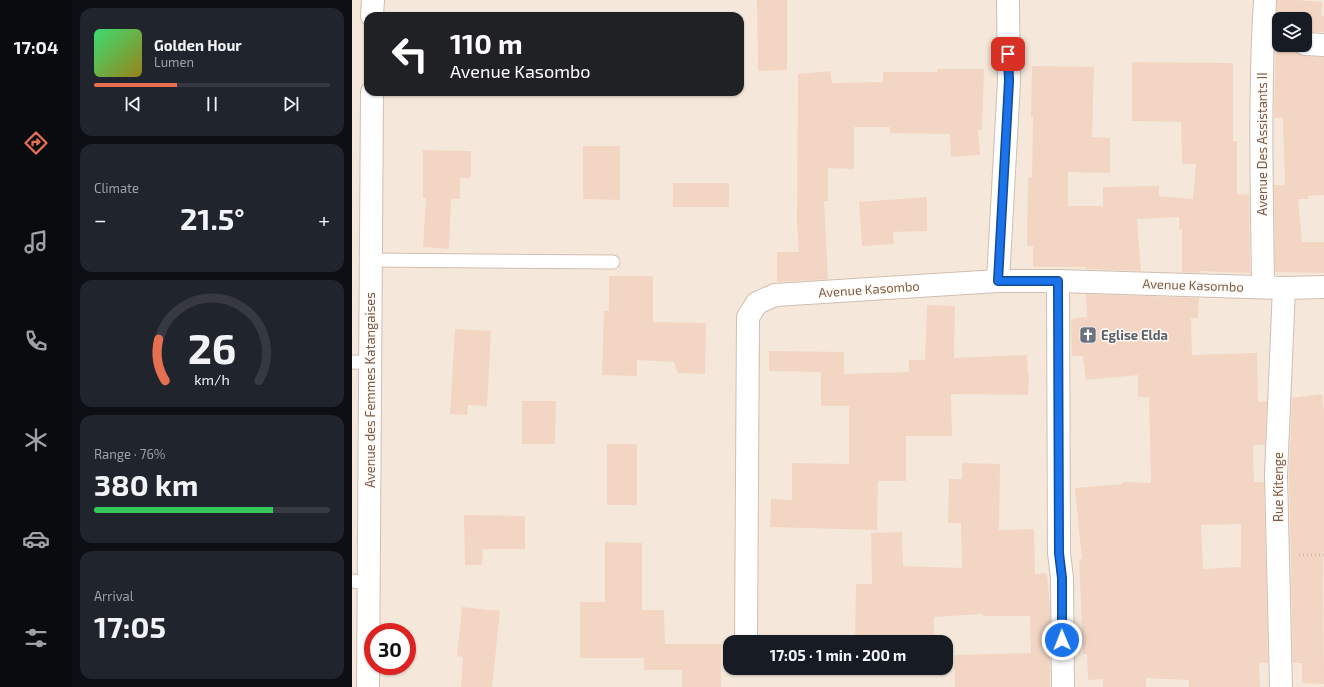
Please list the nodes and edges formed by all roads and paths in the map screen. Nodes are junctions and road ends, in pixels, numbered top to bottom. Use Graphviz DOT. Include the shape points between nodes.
graph roads {
  1 [pos="372,0"];
  2 [pos="1008,0"];
  3 [pos="1265,0"];
  4 [pos="372,12"];
  5 [pos="1271,41"];
  6 [pos="1312,44"];
  7 [pos="1324,45"];
  8 [pos="372,96"];
  9 [pos="371,260"];
  10 [pos="613,262"];
  11 [pos="998,281"];
  12 [pos="1058,281"];
  13 [pos="1274,287"];
  14 [pos="1324,287"];
  15 [pos="361,363"];
  16 [pos="360,582"];
  17 [pos="746,635"];
  18 [pos="368,687"];
  19 [pos="1063,687"];
  20 [pos="1281,687"];
  1 -- 4 [label="street"];
  2 -- 11 [label="street" via="1009,81"];
  3 -- 5 [label="street, Avenue Des Assistants II"];
  5 -- 13 [label="street, Avenue Des Assistants II" via="1261,168"];
  6 -- 7 [label="street"];
  8 -- 9 [label="street, Avenue des Femmes Katangaises"];
  9 -- 10 [label="lane"];
  9 -- 15 [label="street, Avenue des Femmes Katangaises"];
  11 -- 12 [label="street, Avenue Kasombo"];
  11 -- 17 [label="street, Avenue Kasombo" via="775,296 757,304 748,317"];
  12 -- 13 [label="street, Avenue Kasombo"];
  12 -- 19 [label="street" via="1059,553 1062,578"];
  13 -- 14 [label="street, Avenue Kasombo"];
  13 -- 20 [label="street, Rue Kitenge"];
  15 -- 16 [label="street, Avenue des Femmes Katangaises"];
  16 -- 18 [label="street, Avenue des Femmes Katangaises"];
}
